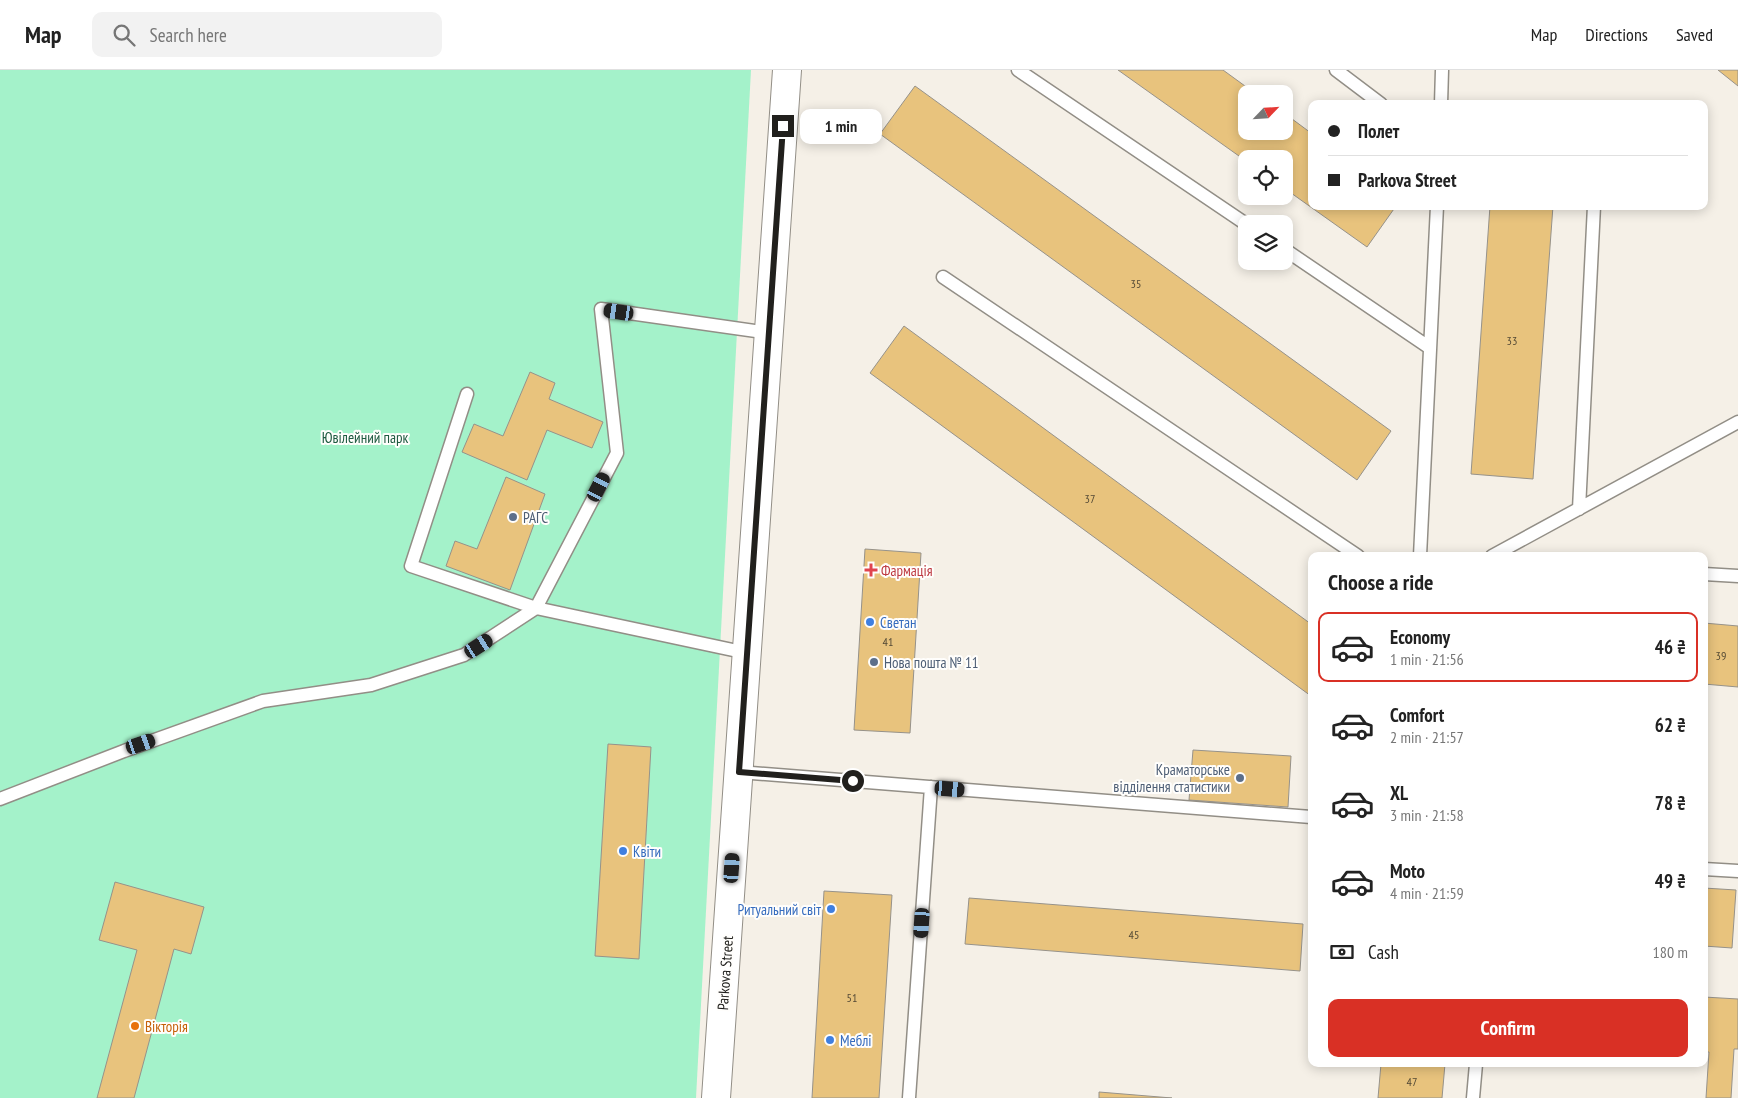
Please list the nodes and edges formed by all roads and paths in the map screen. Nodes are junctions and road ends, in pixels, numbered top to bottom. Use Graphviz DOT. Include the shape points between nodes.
graph roads {
  1 [pos="787,70"];
  2 [pos="1018,70"];
  3 [pos="1336,70"];
  4 [pos="1442,70"];
  5 [pos="1376,100"];
  6 [pos="1441,100"];
  7 [pos="1437,210"];
  8 [pos="1594,210"];
  9 [pos="1238,219"];
  10 [pos="1293,255"];
  11 [pos="943,277"];
  12 [pos="769,333"];
  13 [pos="1430,348"];
  14 [pos="467,394"];
  15 [pos="1738,422"];
  16 [pos="1579,509"];
  17 [pos="1352,552"];
  18 [pos="1420,552"];
  19 [pos="1499,552"];
  20 [pos="1708,574"];
  21 [pos="1738,576"];
  22 [pos="536,608"];
  23 [pos="747,653"];
  24 [pos="739,772"];
  25 [pos="932,787"];
  26 [pos="0,799"];
  27 [pos="1308,817"];
  28 [pos="1708,869"];
  29 [pos="1738,871"];
  30 [pos="1476,1067"];
  31 [pos="716,1098"];
  32 [pos="910,1098"];
  33 [pos="1473,1098"];
  1 -- 12 [label="street, Parkova Street"];
  2 -- 9 [label="lane"];
  3 -- 5 [label="lane"];
  4 -- 6 [label="lane"];
  7 -- 13 [label="lane"];
  8 -- 16 [label="lane"];
  10 -- 13 [label="lane"];
  11 -- 17 [label="lane"];
  12 -- 22 [label="lane" via="601,309 618,453"];
  12 -- 23 [label="street, Parkova Street"];
  13 -- 18 [label="lane"];
  14 -- 22 [label="lane" via="411,566"];
  15 -- 16 [label="lane"];
  16 -- 19 [label="lane"];
  20 -- 21 [label="lane"];
  22 -- 23 [label="lane"];
  22 -- 26 [label="lane" via="464,655 371,685 263,701"];
  23 -- 24 [label="street, Parkova Street"];
  24 -- 25 [label="lane"];
  24 -- 31 [label="street, Parkova Street"];
  25 -- 27 [label="lane"];
  25 -- 32 [label="lane"];
  28 -- 29 [label="lane"];
  30 -- 33 [label="lane"];
}
